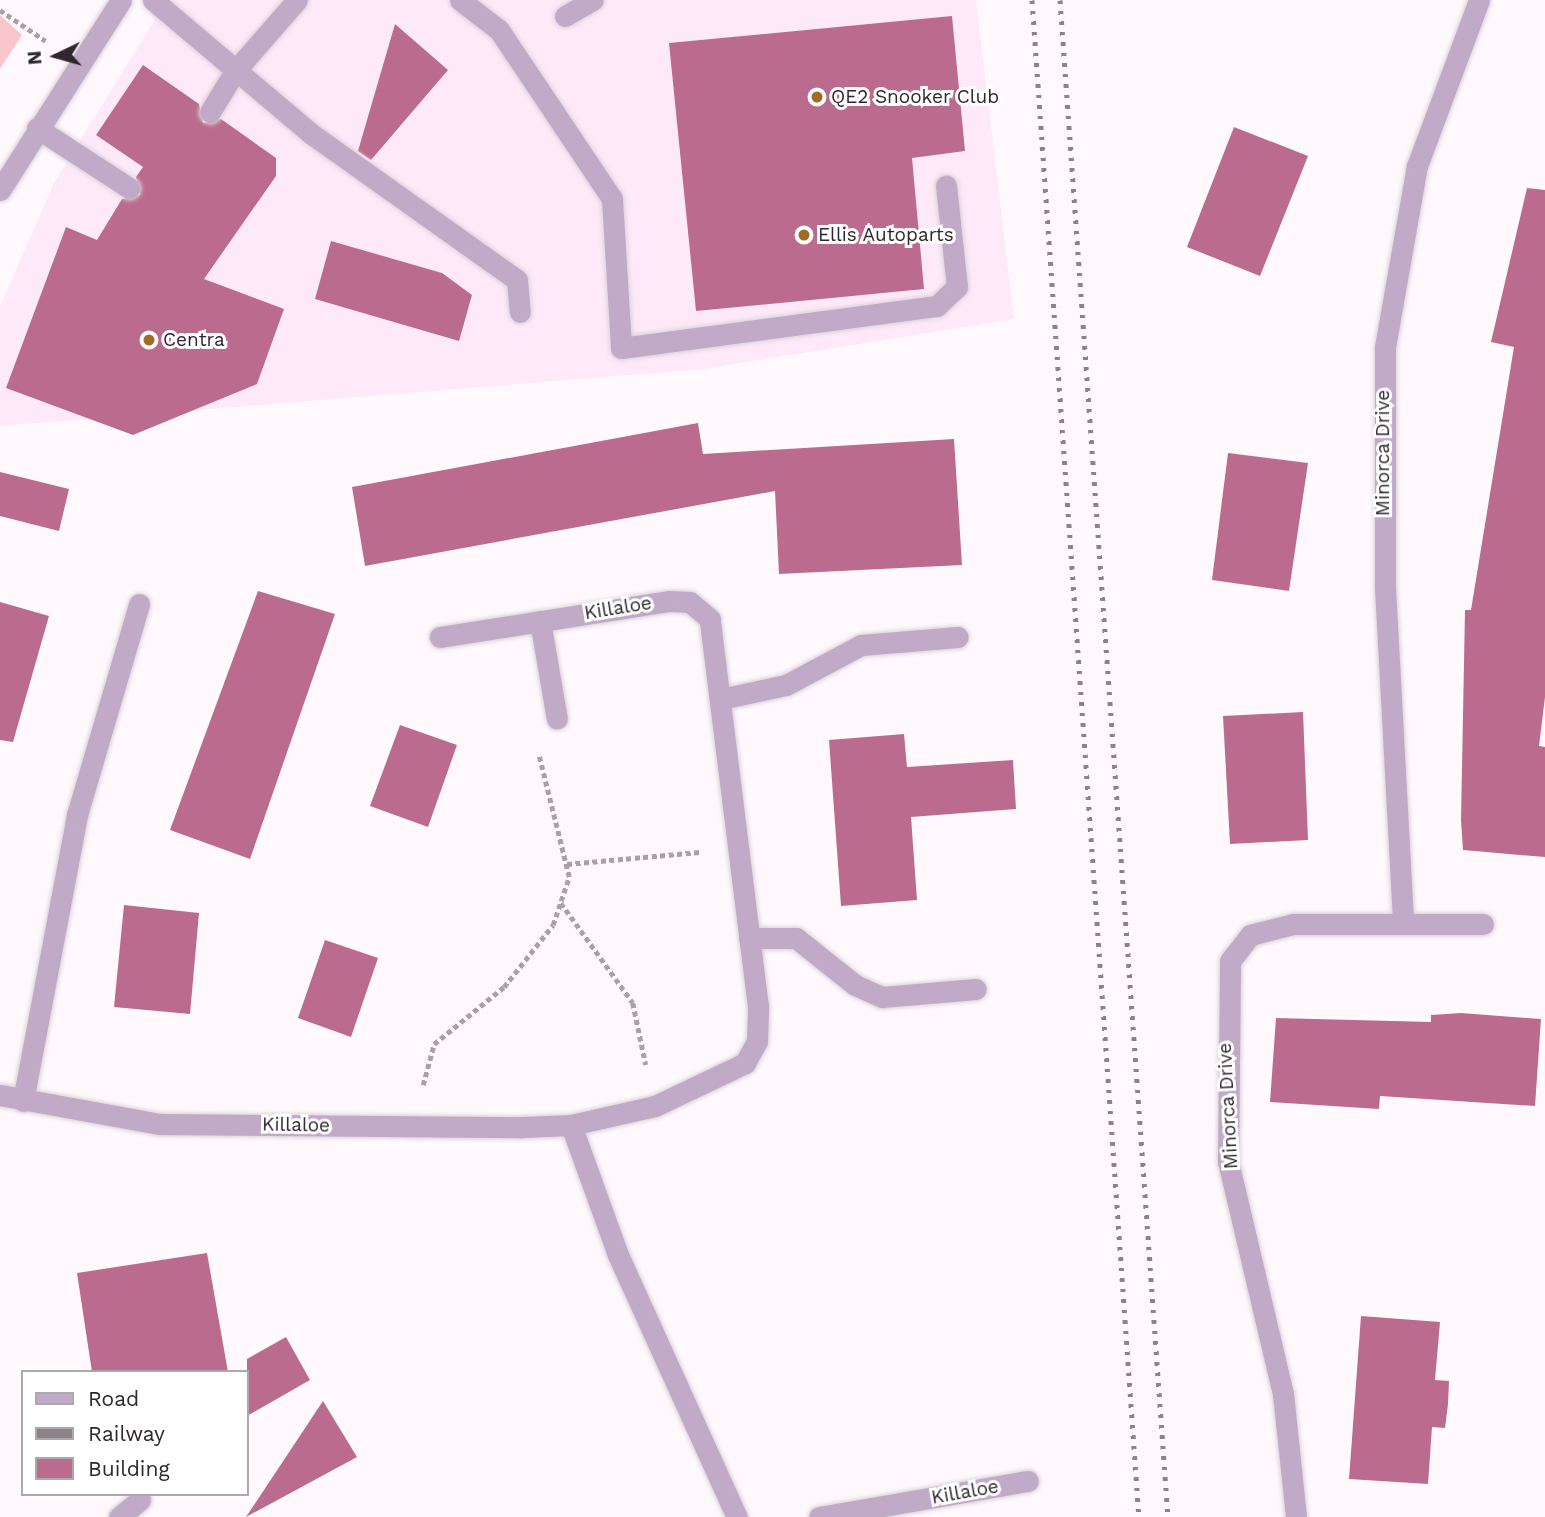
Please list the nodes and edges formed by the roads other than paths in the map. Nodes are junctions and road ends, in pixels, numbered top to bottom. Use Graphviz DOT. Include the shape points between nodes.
graph roads {
  1 [pos="121,0"];
  2 [pos="153,0"];
  3 [pos="297,0"];
  4 [pos="460,0"];
  5 [pos="593,0"];
  6 [pos="1479,0"];
  7 [pos="565,16"];
  8 [pos="235,71"];
  9 [pos="210,111"];
  10 [pos="37,128"];
  11 [pos="946,186"];
  12 [pos="129,188"];
  13 [pos="0,190"];
  14 [pos="520,312"];
  15 [pos="139,604"];
  16 [pos="540,621"];
  17 [pos="440,637"];
  18 [pos="958,637"];
  19 [pos="721,699"];
  20 [pos="557,719"];
  21 [pos="1403,920"];
  22 [pos="1483,925"];
  23 [pos="749,938"];
  24 [pos="976,989"];
  25 [pos="0,1095"];
  26 [pos="23,1101"];
  27 [pos="571,1125"];
  28 [pos="1028,1481"];
  29 [pos="140,1500"];
  30 [pos="119,1517"];
  31 [pos="737,1517"];
  32 [pos="819,1517"];
  33 [pos="1296,1517"];
  1 -- 10 [label="street"];
  2 -- 8 [label="street"];
  3 -- 8 [label="street"];
  4 -- 11 [label="street" via="499,30 612,199 621,348 937,306 957,287"];
  5 -- 7 [label="street"];
  6 -- 21 [label="street, Minorca Drive" via="1417,166 1385,347 1385,585"];
  8 -- 9 [label="street"];
  8 -- 14 [label="street" via="517,280"];
  10 -- 12 [label="street"];
  10 -- 13 [label="street"];
  15 -- 26 [label="street" via="77,815"];
  16 -- 17 [label="street, Killaloe"];
  16 -- 19 [label="street, Killaloe" via="690,602 713,626"];
  16 -- 20 [label="street"];
  18 -- 19 [label="street" via="861,645 786,685"];
  19 -- 23 [label="street, Killaloe"];
  21 -- 22 [label="street, Minorca Drive"];
  21 -- 33 [label="street, Minorca Drive" via="1264,928 1240,946 1226,977 1228,1161 1283,1394"];
  23 -- 24 [label="street" via="796,938 855,985 882,997"];
  23 -- 27 [label="street, Killaloe" via="759,1025 753,1053 734,1072 655,1106"];
  25 -- 26 [label="street, Killaloe"];
  26 -- 27 [label="street, Killaloe" via="159,1124"];
  27 -- 31 [label="street" via="618,1255"];
  28 -- 32 [label="street, Killaloe"];
  29 -- 30 [label="street"];
}
